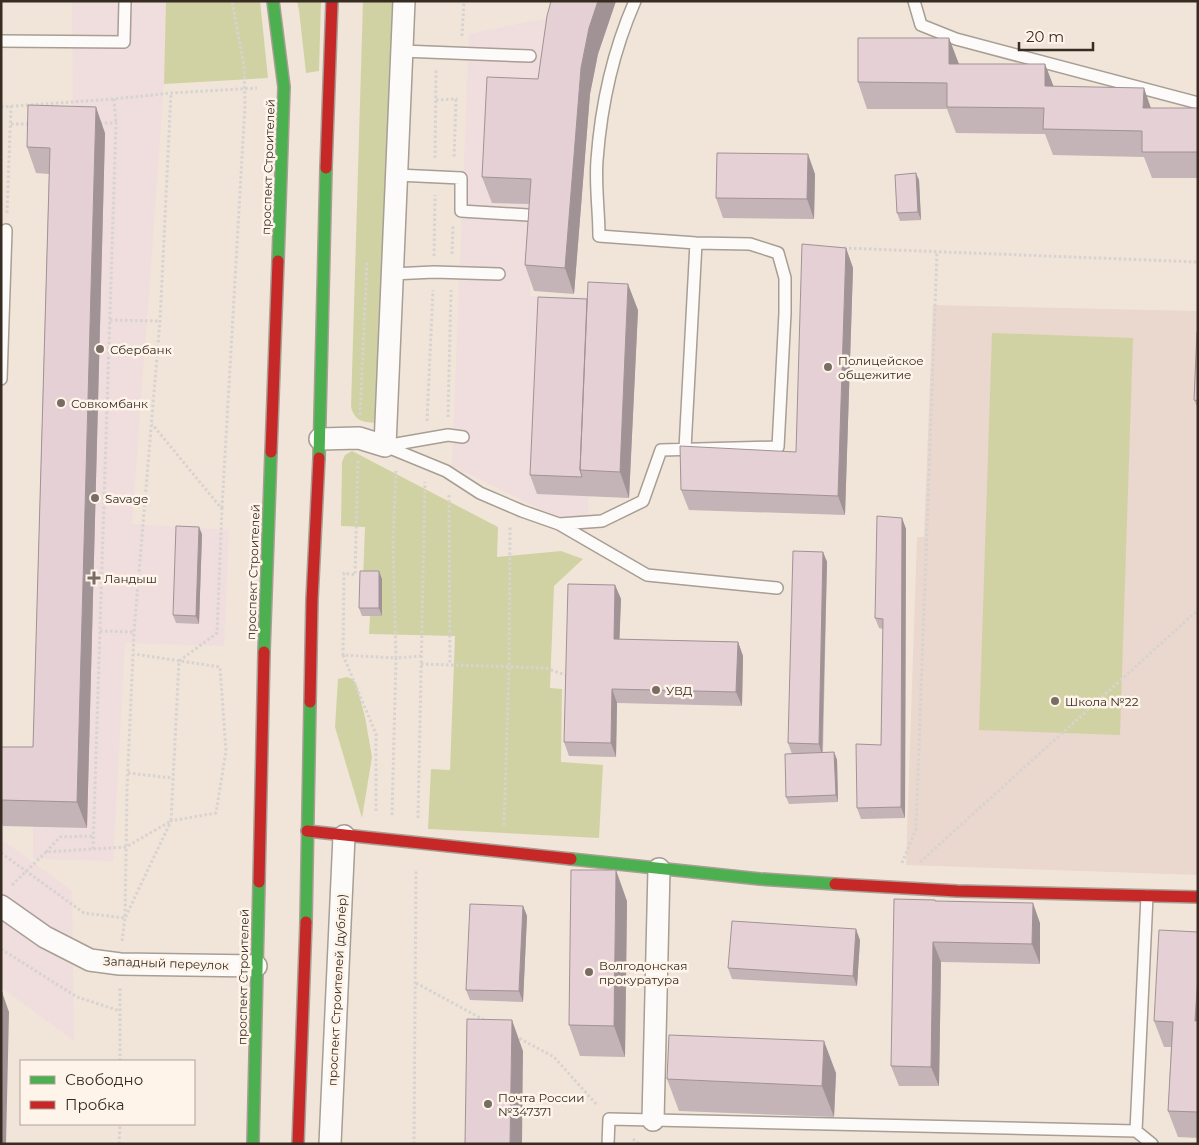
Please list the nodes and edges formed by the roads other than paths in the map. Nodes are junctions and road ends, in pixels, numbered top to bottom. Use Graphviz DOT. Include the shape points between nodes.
graph roads {
  1 [pos="125,1"];
  2 [pos="273,1"];
  3 [pos="332,1"];
  4 [pos="404,1"];
  5 [pos="635,1"];
  6 [pos="914,1"];
  7 [pos="1,41"];
  8 [pos="402,51"];
  9 [pos="530,56"];
  10 [pos="1198,103"];
  11 [pos="397,175"];
  12 [pos="528,215"];
  13 [pos="6,230"];
  14 [pos="696,243"];
  15 [pos="392,274"];
  16 [pos="499,274"];
  17 [pos="1,379"];
  18 [pos="463,437"];
  19 [pos="320,440"];
  20 [pos="391,448"];
  21 [pos="684,449"];
  22 [pos="559,524"];
  23 [pos="777,588"];
  24 [pos="307,831"];
  25 [pos="344,836"];
  26 [pos="659,869"];
  27 [pos="1147,895"];
  28 [pos="1198,897"];
  29 [pos="4,898"];
  30 [pos="256,966"];
  31 [pos="653,1120"];
  32 [pos="1136,1131"];
  33 [pos="252,1140"];
  34 [pos="298,1144"];
  35 [pos="330,1144"];
  36 [pos="608,1144"];
  37 [pos="1152,1144"];
  1 -- 7 [label="lane" via="124,42"];
  2 -- 30 [label="main road, проспект Строителей" via="284,87 265,602"];
  3 -- 19 [label="main road"];
  4 -- 8 [label="street"];
  5 -- 14 [label="lane" via="622,31 606,97 597,161 599,236"];
  6 -- 10 [label="lane" via="921,25 956,39"];
  8 -- 9 [label="lane"];
  8 -- 11 [label="street"];
  11 -- 12 [label="lane" via="460,178 461,212"];
  11 -- 15 [label="street"];
  13 -- 17 [label="lane"];
  14 -- 21 [label="lane"];
  14 -- 21 [label="lane" via="750,244 778,254 784,278 785,313 778,447"];
  15 -- 16 [label="lane"];
  15 -- 20 [label="street"];
  18 -- 20 [label="lane" via="427,438"];
  19 -- 20 [label="street" via="359,438"];
  19 -- 24 [label="main road" via="312,600"];
  20 -- 22 [label="lane" via="446,471 480,493"];
  21 -- 22 [label="lane" via="661,450 643,501 602,521"];
  22 -- 23 [label="lane" via="647,575"];
  24 -- 25 [label="main road"];
  24 -- 34 [label="main road"];
  25 -- 26 [label="main road"];
  25 -- 35 [label="street, проспект Строителей (дублёр)"];
  26 -- 27 [label="main road" via="760,880 957,891"];
  26 -- 31 [label="street"];
  27 -- 28 [label="main road"];
  27 -- 32 [label="lane"];
  29 -- 30 [label="street, Западный переулок" via="45,937 90,960 120,964"];
  30 -- 33 [label="main road, проспект Строителей"];
  31 -- 32 [label="lane"];
  31 -- 36 [label="lane" via="609,1119"];
  32 -- 37 [label="lane"];
}
